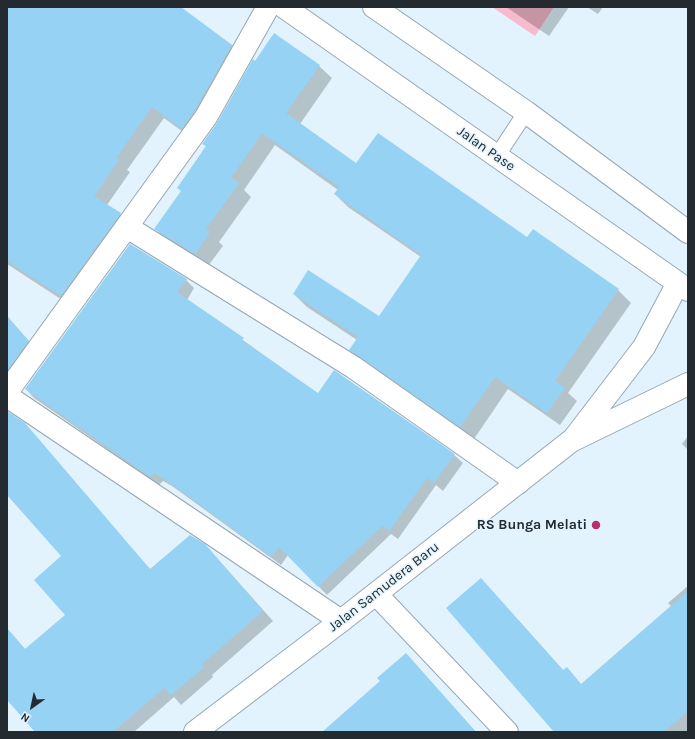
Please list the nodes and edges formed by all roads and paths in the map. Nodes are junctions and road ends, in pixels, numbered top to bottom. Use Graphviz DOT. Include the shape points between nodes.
graph roads {
  1 [pos="268,7"];
  2 [pos="284,7"];
  3 [pos="374,7"];
  4 [pos="526,112"];
  5 [pos="497,156"];
  6 [pos="127,227"];
  7 [pos="688,232"];
  8 [pos="683,287"];
  9 [pos="688,384"];
  10 [pos="7,392"];
  11 [pos="7,396"];
  12 [pos="572,441"];
  13 [pos="518,483"];
  14 [pos="376,594"];
  15 [pos="341,621"];
  16 [pos="195,732"];
  17 [pos="507,732"];
  1 -- 6 [label="street" via="206,117"];
  2 -- 5 [label="street, Jalan Pase"];
  3 -- 4 [label="street"];
  4 -- 5 [label="lane"];
  4 -- 7 [label="street"];
  5 -- 8 [label="street, Jalan Pase"];
  6 -- 10 [label="street"];
  6 -- 13 [label="street" via="353,366"];
  8 -- 12 [label="street, Jalan Samudera Baru" via="644,347"];
  9 -- 12 [label="street, Jalan Samudera Baru"];
  11 -- 15 [label="street"];
  12 -- 13 [label="street, Jalan Samudera Baru"];
  13 -- 14 [label="street, Jalan Samudera Baru"];
  14 -- 15 [label="street, Jalan Samudera Baru"];
  14 -- 17 [label="street"];
  15 -- 16 [label="street, Jalan Samudera Baru"];
}
